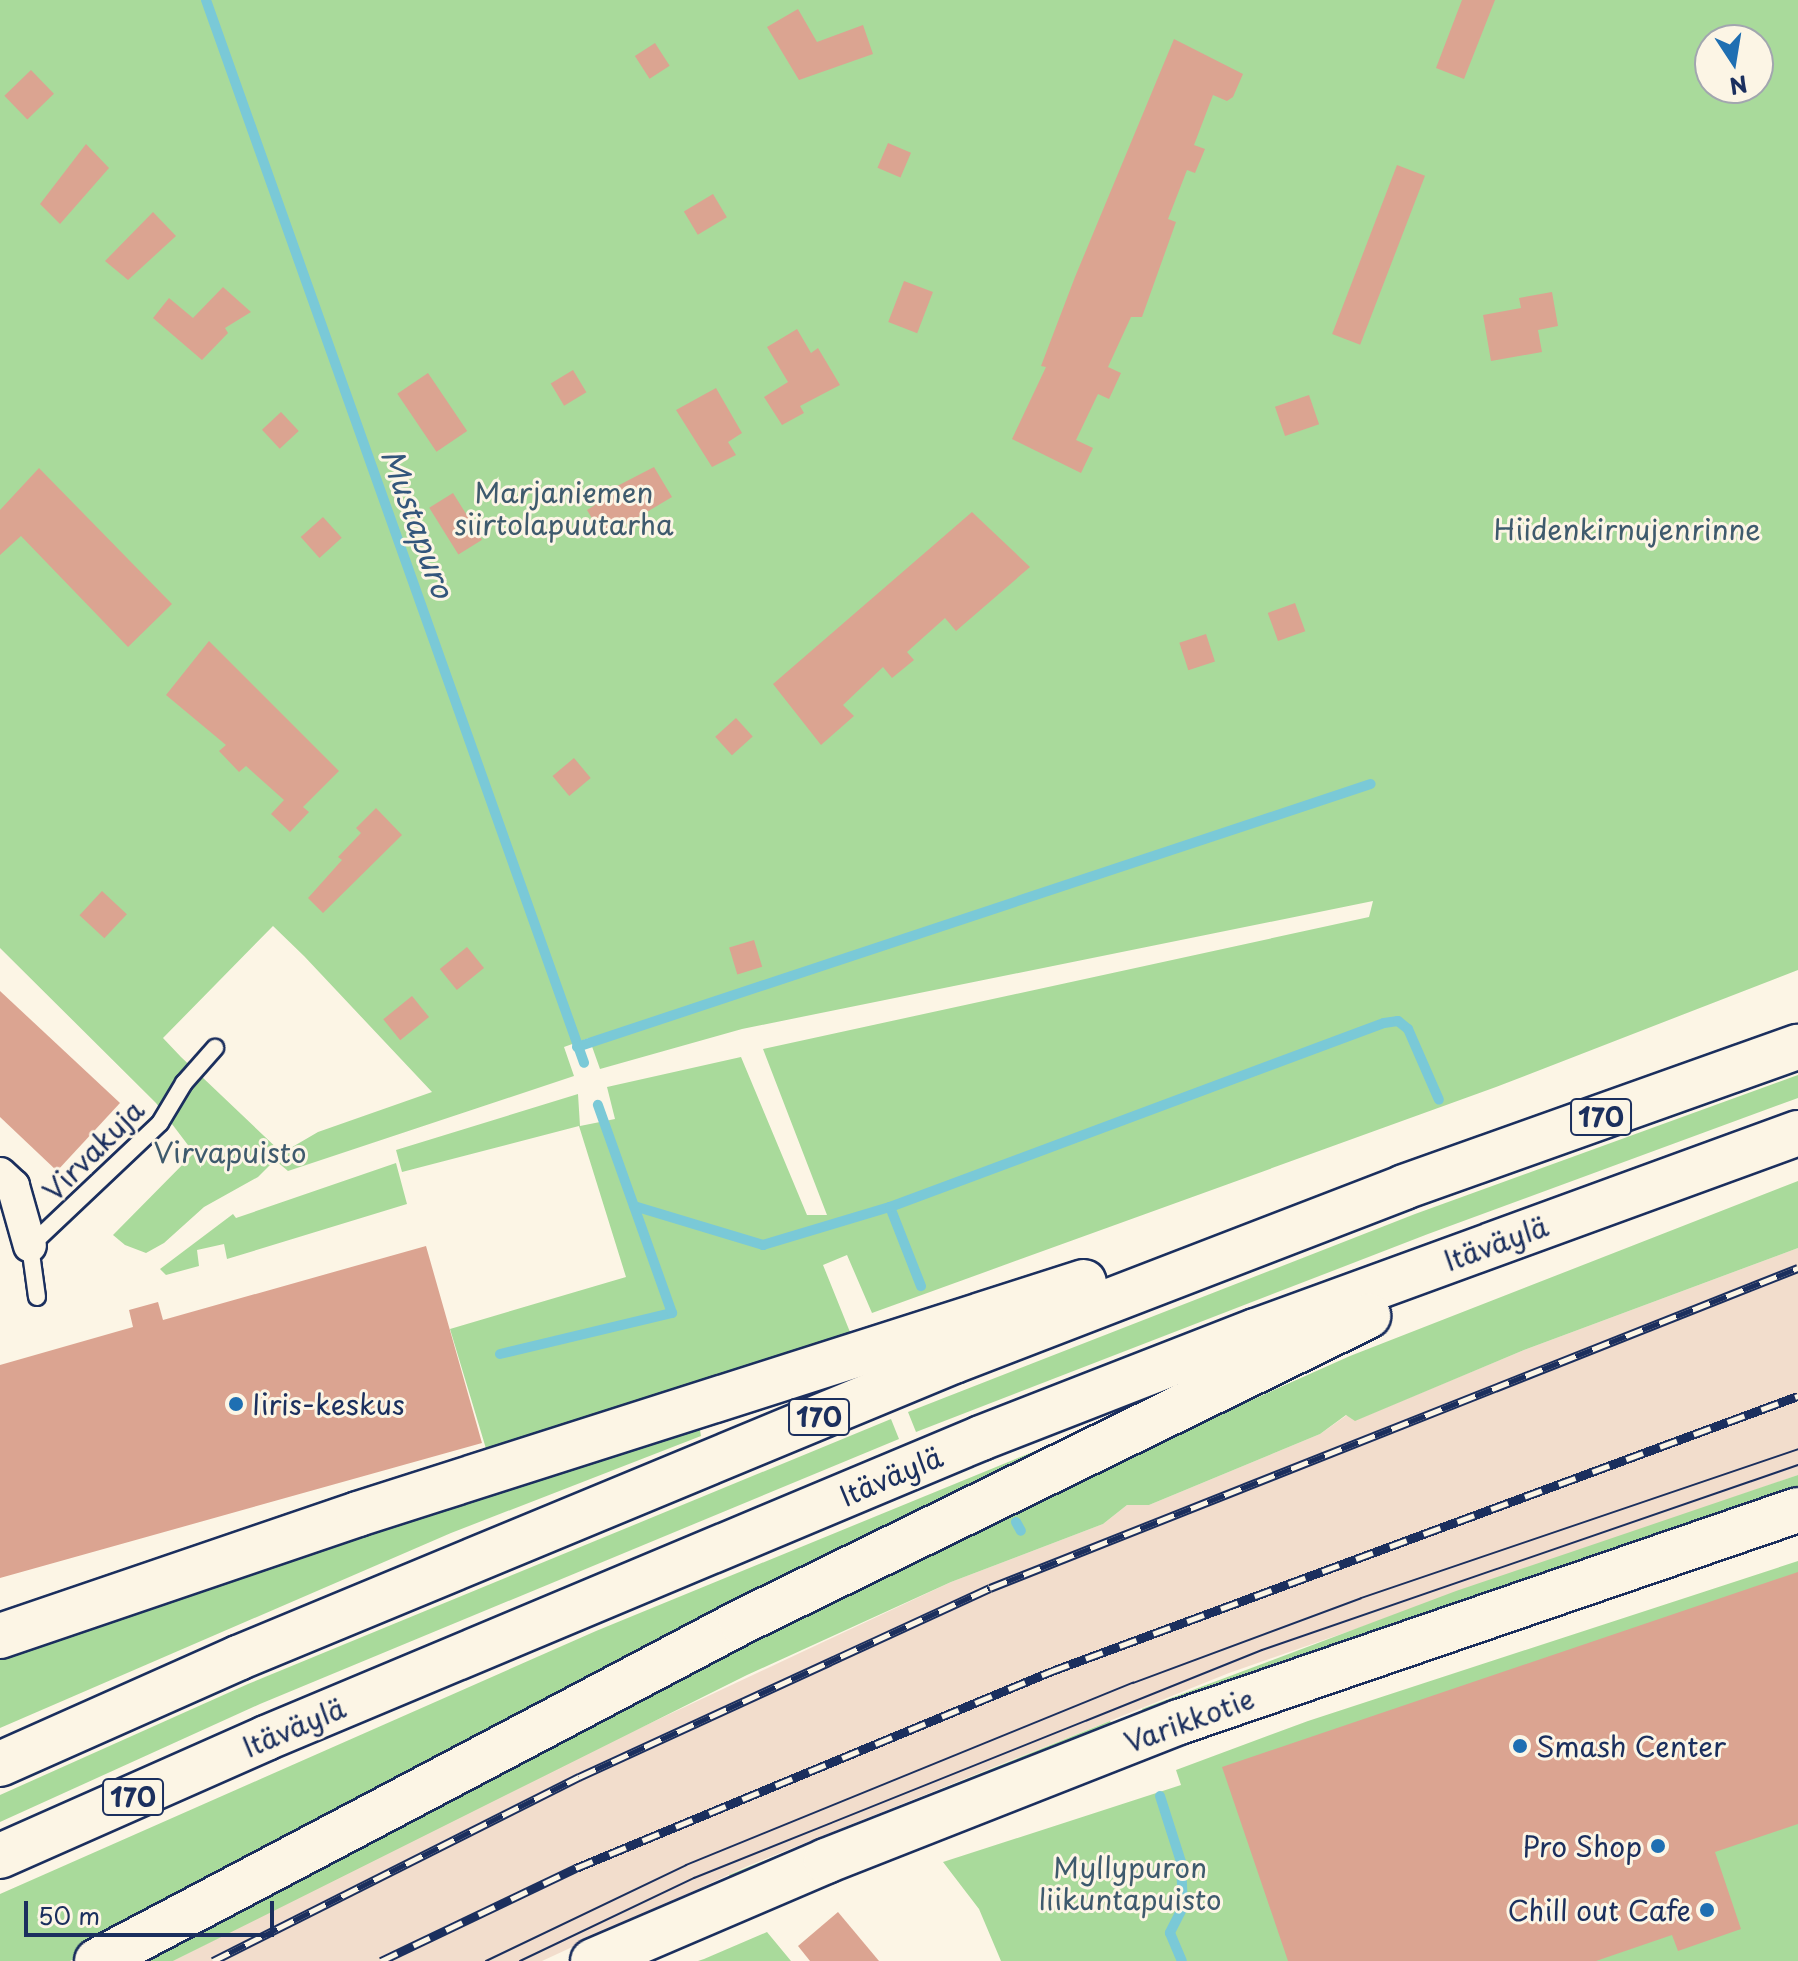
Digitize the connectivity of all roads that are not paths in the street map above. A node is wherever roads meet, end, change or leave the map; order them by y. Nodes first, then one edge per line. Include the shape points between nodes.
1 (1798, 1047) edge
2 (215, 1048) dead end
3 (1798, 1133) edge
4 (0, 1174) edge
5 (1404, 1187) junction
6 (1567, 1217) junction
7 (15, 1241) edge
8 (37, 1297) dead end
9 (1798, 1510) edge
10 (0, 1636) edge
11 (0, 1764) edge
12 (0, 1856) edge
13 (97, 1961) edge
14 (593, 1961) edge

1 - 5 main road, 170
2 - 7 lane, Virvakuja via 184,1083 160,1123
3 - 6 main road, Itäväylä / 170
4 - 7 street via 13,1186
5 - 10 main road via 936,1326
5 - 11 main road, 170 via 924,1373 253,1651
6 - 12 main road, Itäväylä / 170 via 981,1438 266,1738
6 - 13 main road via 741,1622
7 - 8 lane
9 - 14 main road, Varikkotie via 1166,1727 669,1925

